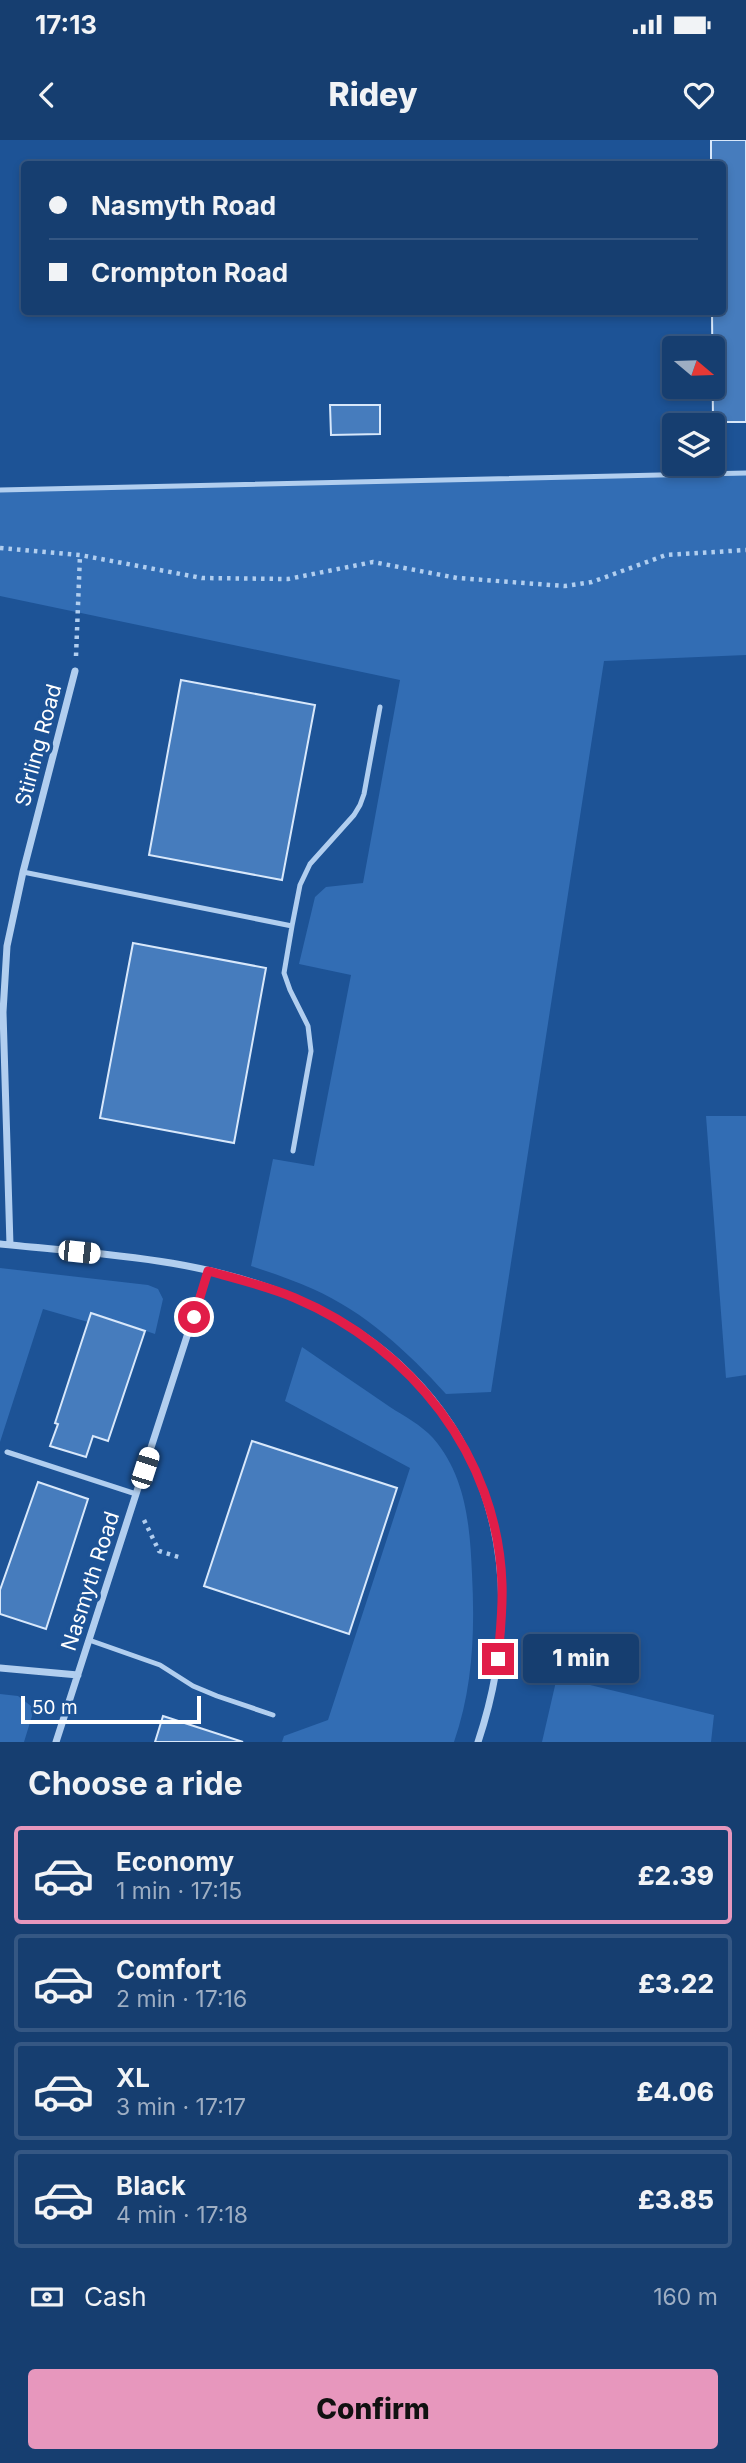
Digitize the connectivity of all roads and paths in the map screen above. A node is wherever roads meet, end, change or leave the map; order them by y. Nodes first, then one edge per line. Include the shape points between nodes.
1 (746, 473) edge
2 (0, 490) edge
3 (0, 548) edge
4 (746, 550) edge
5 (80, 555) junction
6 (75, 671) joint
7 (380, 707) dead end
8 (23, 872) junction
9 (292, 926) junction
10 (3, 946) edge
11 (293, 1151) dead end
12 (0, 1244) edge
13 (10, 1245) junction
14 (208, 1271) junction
15 (7, 1452) dead end
16 (135, 1497) junction
17 (182, 1558) dead end
18 (89, 1640) junction
19 (0, 1668) edge
20 (78, 1675) junction
21 (273, 1715) dead end
22 (56, 1742) edge
23 (478, 1742) edge

1 - 2 lane
3 - 5 path
4 - 5 path via 666,555 592,582 565,586 457,578 373,562 288,579 202,578
5 - 6 path
6 - 8 street, Stirling Road
7 - 9 lane via 360,805 310,864 300,885
8 - 9 lane
8 - 10 street, Stirling Road
9 - 11 lane via 284,973 308,1026 311,1051
10 - 13 street, Stirling Road
12 - 13 street
13 - 14 street via 159,1261
14 - 16 street, Nasmyth Road
14 - 23 street via 294,1297 379,1346 422,1388 464,1447 489,1506 502,1583 498,1659
15 - 16 lane
16 - 17 path via 159,1551
16 - 18 street, Nasmyth Road
18 - 20 street, Nasmyth Road
18 - 21 lane via 160,1665 193,1686
19 - 20 street
20 - 22 street, Nasmyth Road

